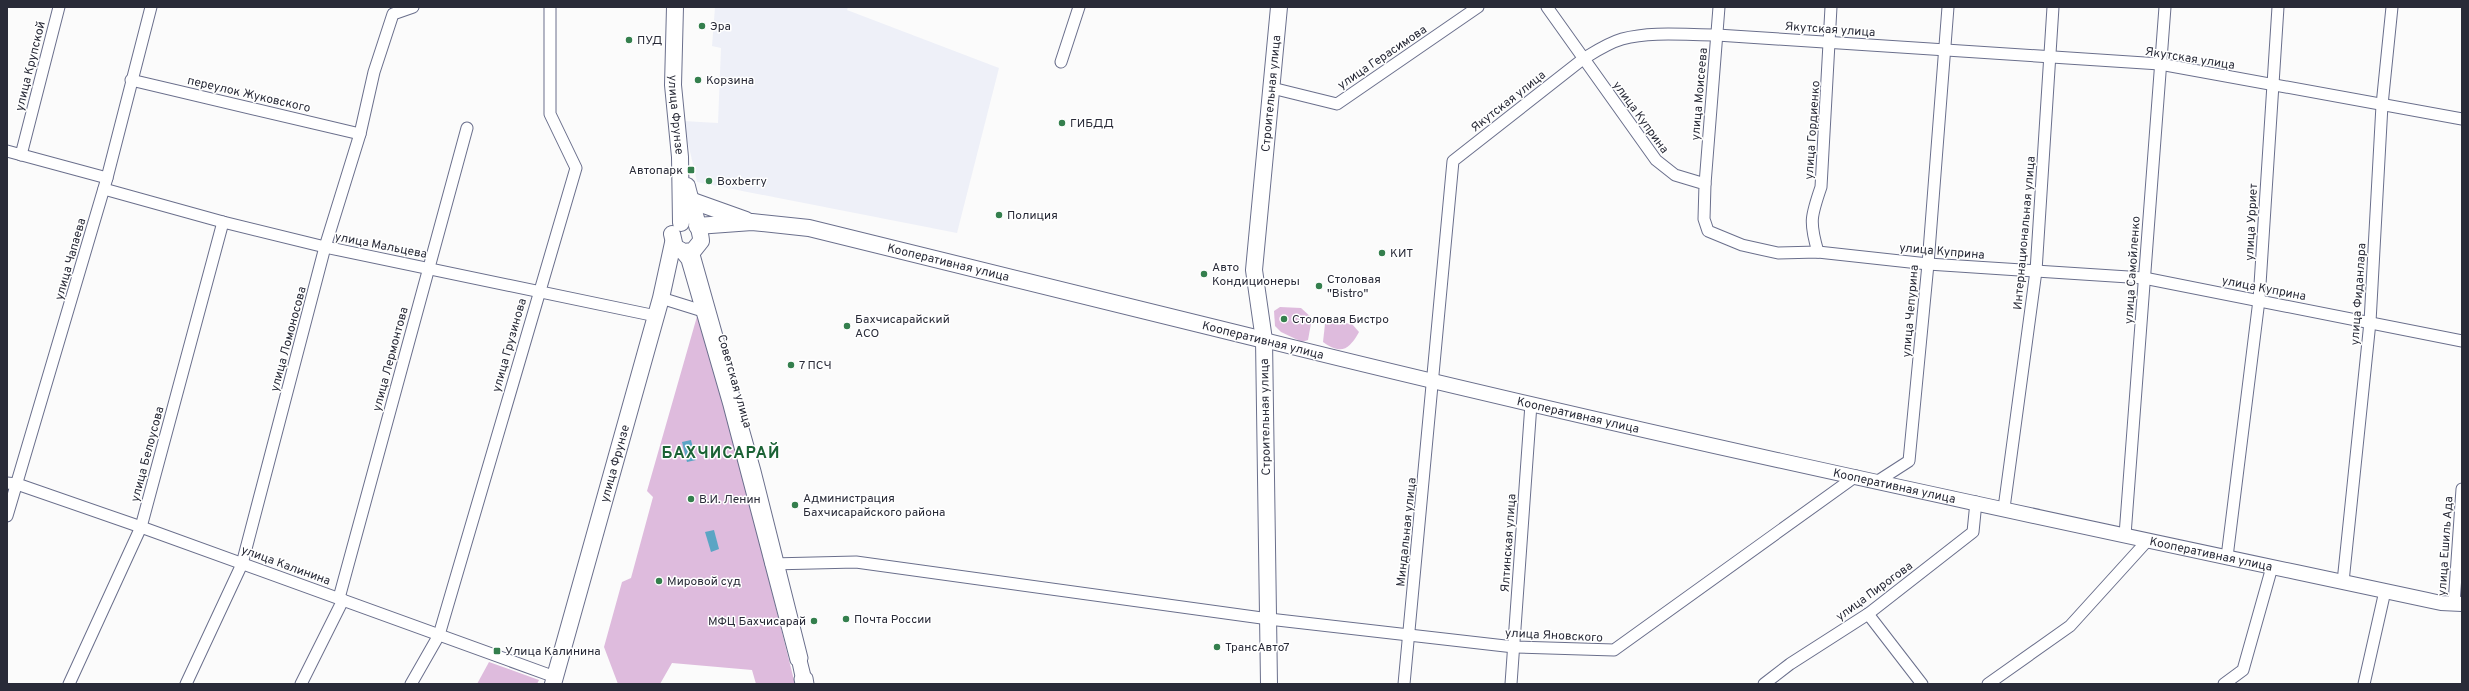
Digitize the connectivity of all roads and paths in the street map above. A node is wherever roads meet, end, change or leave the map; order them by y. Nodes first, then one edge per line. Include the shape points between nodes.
1 (59, 7) edge
2 (151, 7) edge
3 (412, 7) edge
4 (550, 7) edge
5 (675, 7) edge
6 (1079, 7) edge
7 (1279, 7) edge
8 (1478, 7) edge
9 (1547, 7) edge
10 (1719, 7) edge
11 (1831, 7) edge
12 (1948, 7) edge
13 (2053, 7) edge
14 (2164, 7) edge
15 (2278, 7) edge
16 (2392, 7) edge
17 (1717, 35) junction
18 (1830, 42) junction
19 (1946, 50) junction
20 (2050, 57) junction
21 (1583, 59) junction
22 (1061, 62) dead end
23 (2160, 64) junction
24 (131, 80) junction
25 (2271, 84) junction
26 (1272, 88) junction
27 (2382, 105) junction
28 (2462, 120) edge
29 (467, 128) dead end
30 (360, 134) junction
31 (7, 151) edge
32 (21, 155) junction
33 (680, 157) junction
34 (107, 178) junction
35 (1705, 184) junction
36 (104, 189) junction
37 (690, 200) junction
38 (223, 222) junction
39 (752, 222) junction
40 (689, 225) junction
41 (325, 247) junction
42 (686, 247) junction
43 (1818, 252) junction
44 (1928, 264) junction
45 (428, 267) junction
46 (2036, 271) junction
47 (2144, 278) junction
48 (538, 291) junction
49 (661, 298) junction
50 (2259, 300) junction
51 (706, 312) junction
52 (656, 316) junction
53 (2370, 322) junction
54 (1264, 340) junction
55 (2462, 341) edge
56 (1433, 382) junction
57 (1531, 404) junction
58 (1856, 476) junction
59 (1878, 480) junction
60 (12, 484) edge
61 (2462, 489) edge
62 (1976, 502) junction
63 (2004, 508) junction
64 (7, 516) edge
65 (141, 526) junction
66 (2125, 535) junction
67 (2148, 540) junction
68 (2227, 557) junction
69 (242, 564) junction
70 (775, 564) junction
71 (2272, 567) junction
72 (2343, 582) junction
73 (2385, 591) junction
74 (341, 599) junction
75 (2458, 604) edge
76 (1868, 614) junction
77 (1269, 619) junction
78 (439, 635) junction
79 (1409, 635) junction
80 (1514, 647) junction
81 (799, 659) joint
82 (554, 681) edge
83 (804, 681) edge
84 (69, 684) edge
85 (186, 684) edge
86 (301, 684) edge
87 (411, 684) edge
88 (1269, 684) edge
89 (1404, 684) edge
90 (1511, 684) edge
91 (1764, 684) edge
92 (1922, 684) edge
93 (1988, 684) edge
94 (2224, 684) edge
95 (2364, 684) edge

1 - 32 street, улица Крупской
2 - 24 street, улица Чапаева
3 - 30 street, улица Ломоносова via 393,14 374,72
4 - 48 street, улица Грузинова via 550,114 576,168
5 - 33 main road, улица Фрунзе via 672,85
6 - 22 street
7 - 26 main road, Строительная улица
8 - 26 street, улица Герасимова via 1337,104
9 - 21 street, улица Куприна
10 - 17 street, улица Моисеева
11 - 18 street, улица Гордиенко
12 - 19 street, улица Чепурина
13 - 20 street, Интернациональная улица
14 - 23 street, улица Самойленко
15 - 25 street, улица Урриет
16 - 27 street, улица Фиданлара
17 - 18 street, Якутская улица
17 - 21 street, Якутская улица via 1644,35 1604,46
17 - 35 street, улица Моисеева
18 - 19 street, Якутская улица
18 - 43 street, улица Гордиенко via 1821,187 1812,215 1812,230
19 - 20 street, Якутская улица
19 - 44 street, улица Чепурина
20 - 23 street, Якутская улица
20 - 46 street, Интернациональная улица
21 - 35 street, улица Куприна via 1656,160 1675,176
21 - 56 street, Якутская улица via 1453,161
23 - 25 street, Якутская улица
23 - 47 street, улица Самойленко
24 - 30 street, переулок Жуковского
24 - 34 street, улица Чапаева
25 - 27 street, Якутская улица
25 - 50 street, улица Урриет
26 - 54 main road, Строительная улица via 1254,270
27 - 28 street, Якутская улица
27 - 53 street, улица Фиданлара
29 - 45 street, улица Лермонтова
30 - 41 street, улица Ломоносова
31 - 32 street
32 - 34 street
33 - 37 main road
33 - 40 main road, улица Фрунзе
34 - 36 street, улица Чапаева
35 - 43 street, улица Куприна via 1704,225 1714,234 1742,245 1778,252
36 - 38 street, улица Мальцева
36 - 60 street, улица Чапаева
37 - 39 main road
37 - 40 main road
38 - 41 street, улица Мальцева
38 - 65 street, улица Белоусова
39 - 40 main road, Кооперативная улица
39 - 42 main road
39 - 54 main road, Кооперативная улица via 809,228
40 - 42 main road via 701,232
40 - 42 main road, улица Фрунзе via 674,229
41 - 45 street, улица Мальцева
41 - 69 street, улица Ломоносова
42 - 49 main road, улица Фрунзе
42 - 51 street, Советская улица via 687,260
43 - 44 street, улица Куприна
44 - 46 street, улица Куприна
44 - 59 street, улица Чепурина via 1909,461
45 - 48 street, улица Мальцева
45 - 74 street, улица Лермонтова
46 - 47 street, улица Куприна
46 - 63 street, Интернациональная улица
47 - 50 street, улица Куприна
47 - 66 street, улица Самойленко
48 - 52 street, улица Мальцева
48 - 78 street, улица Грузинова
49 - 51 street
49 - 52 main road, улица Фрунзе
50 - 53 street, улица Куприна
50 - 68 street, улица Урриет
51 - 70 street, Советская улица via 729,405
52 - 82 main road, улица Фрунзе
53 - 55 street, улица Куприна
53 - 72 street, улица Фиданлара
54 - 56 street, Кооперативная улица
54 - 77 main road, Строительная улица
56 - 57 street, Кооперативная улица
56 - 79 street, Миндальная улица
57 - 58 street, Кооперативная улица
57 - 80 street, Ялтинская улица
58 - 59 street, Кооперативная улица
58 - 80 street, улица Яновского via 1614,650
59 - 62 street, Кооперативная улица
60 - 64 street, улица Чапаева
60 - 65 street, улица Калинина
61 - 75 street, улица Ешиль Ада
62 - 63 street, Кооперативная улица
62 - 76 street, улица Пирогова via 1973,532
63 - 66 street, Кооперативная улица
65 - 69 street, улица Калинина
65 - 84 street, улица Белоусова
66 - 67 street, Кооперативная улица
67 - 68 street, Кооперативная улица
67 - 93 street via 2070,626
68 - 71 street, Кооперативная улица
69 - 74 street, улица Калинина
69 - 85 street, улица Ломоносова
70 - 77 street, улица Яновского via 856,562
70 - 81 street, Советская улица
71 - 72 street, Кооперативная улица
71 - 94 street via 2243,670
72 - 73 street, Кооперативная улица
73 - 75 street, Кооперативная улица
73 - 95 street
74 - 78 street, улица Калинина
74 - 86 street, улица Лермонтова
76 - 91 street, улица Пирогова via 1790,664
76 - 92 street
77 - 79 street, улица Яновского
77 - 88 main road, Строительная улица
78 - 82 street, улица Калинина
78 - 87 street, улица Грузинова
79 - 80 street, улица Яновского
79 - 89 street, Миндальная улица
80 - 90 street, Ялтинская улица
81 - 83 street

